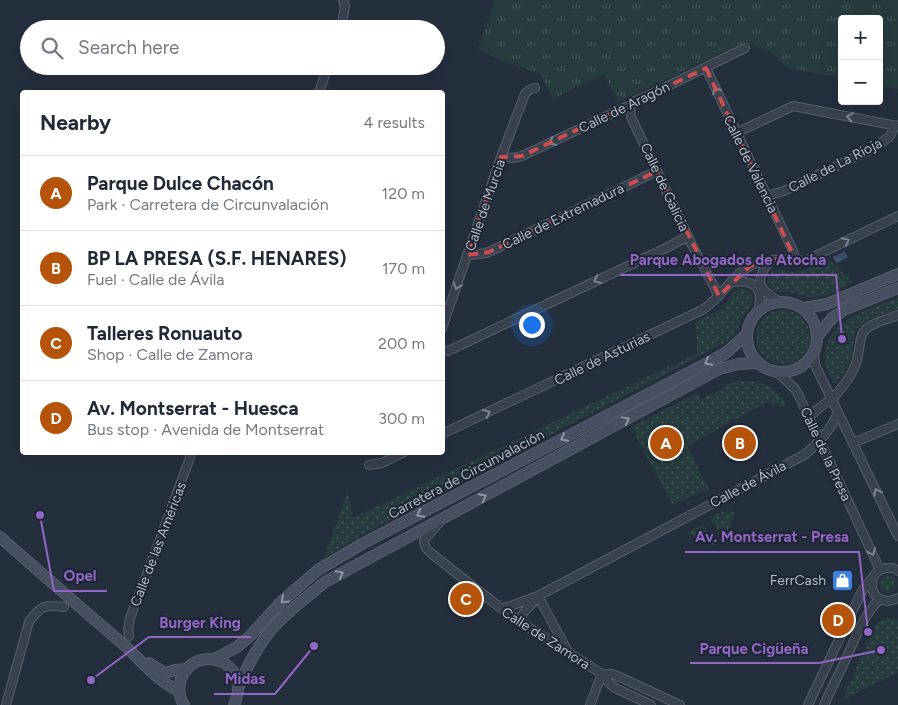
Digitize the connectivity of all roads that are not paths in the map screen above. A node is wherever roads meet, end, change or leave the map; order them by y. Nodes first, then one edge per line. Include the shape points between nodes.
1 (344, 0) edge
2 (342, 20) edge
3 (745, 48) dead end
4 (706, 68) junction
5 (325, 75) edge
6 (535, 88) dead end
7 (320, 90) edge
8 (632, 104) junction
9 (897, 126) edge
10 (736, 133) junction
11 (501, 157) junction
12 (658, 171) junction
13 (767, 196) junction
14 (898, 216) edge
15 (688, 236) junction
16 (468, 255) junction
17 (770, 261) junction
18 (796, 261) junction
19 (898, 274) edge
20 (732, 282) junction
21 (898, 288) edge
22 (719, 296) junction
23 (780, 302) junction
24 (803, 308) junction
25 (758, 312) junction
26 (898, 315) edge
27 (445, 320) edge
28 (747, 334) junction
29 (817, 338) junction
30 (445, 351) edge
31 (814, 352) junction
32 (759, 363) junction
33 (776, 371) junction
34 (831, 399) junction
35 (838, 413) junction
36 (810, 417) junction
37 (898, 424) edge
38 (445, 433) edge
39 (820, 440) junction
40 (853, 443) junction
41 (191, 455) edge
42 (398, 455) edge
43 (369, 465) dead end
44 (442, 519) junction
45 (898, 536) edge
46 (0, 537) edge
47 (896, 568) edge
48 (880, 570) junction
49 (873, 578) junction
50 (538, 596) junction
51 (898, 598) edge
52 (880, 599) junction
53 (64, 607) dead end
54 (502, 609) junction
55 (518, 621) junction
56 (129, 636) dead end
57 (134, 654) junction
58 (570, 654) junction
59 (214, 659) junction
60 (187, 669) junction
61 (602, 674) junction
62 (239, 686) junction
63 (817, 687) junction
64 (181, 700) edge
65 (6, 705) edge
66 (234, 705) edge
67 (590, 705) edge
68 (651, 705) edge
69 (680, 705) edge
70 (808, 705) edge
71 (824, 705) edge

1 - 2 street
3 - 4 street, Calle de Aragón
4 - 8 street, Calle de Aragón
10 -> 4 street, Calle de Valencia
5 - 7 street
6 - 11 street, Calle de Murcia via 525,94
8 -> 11 street, Calle de Aragón via 522,156
8 - 12 street, Calle de Galicia via 631,117
9 -> 10 street via 794,106
9 - 13 street, Calle de La Rioja via 876,147
10 - 13 street, Calle de Valencia
11 - 16 street, Calle de Murcia
12 - 15 street, Calle de Galicia
12 - 16 street, Calle de Extremadura via 489,252
13 - 18 street, Calle de Valencia
18 -> 14 street via 807,260
15 - 22 street, Calle de Galicia
15 -> 30 street
16 -> 27 street, Calle de Murcia
17 - 18 street
17 - 20 street, Calle de Asturias via 750,266
17 - 23 street via 764,267 760,282 763,290
19 - 24 main road via 827,304
20 - 22 street, Calle de Asturias
20 - 25 street via 746,281 757,288 761,302
21 - 29 main road via 844,310 832,318
38 -> 22 street, Calle de Asturias via 702,310
23 - 24 main road
23 - 25 main road
24 - 29 main road via 816,326
25 - 28 main road via 752,318
26 - 34 street via 865,330 855,366
28 - 32 main road via 752,355
28 -> 59 main road, Carretera de Circunvalación via 715,359 318,570 250,636
29 - 31 main road
31 - 33 main road via 798,368
31 - 34 street, Calle de la Presa via 815,365
32 - 33 main road
44 -> 32 main road, Carretera de Circunvalación via 719,370 732,365
33 - 36 street, Calle de la Presa via 796,389
34 - 35 street, Calle de la Presa
34 - 36 street
35 - 39 street, Calle de Ávila
35 - 40 street, Calle de la Presa
36 - 39 street, Calle de la Presa
37 - 40 street
39 -> 48 street, Calle de la Presa
39 - 50 street, Calle de Ávila via 804,455
45 -> 40 street, Calle de la Presa
41 - 56 street, Calle de las Américas via 130,618
42 - 43 street
44 - 54 street, Calle de Zamora via 424,540 427,550
62 -> 44 main road, Carretera de Circunvalación via 250,661 270,631 325,582
46 - 57 main road
47 - 48 street
48 - 49 street
49 - 52 street via 874,592
49 - 63 street via 862,591
50 - 54 street, Calle de Ávila
50 - 55 street, Calle de Ávila
50 - 58 street
51 - 52 street via 892,601
52 - 71 street via 868,612
53 - 65 street via 43,607 29,622
54 - 55 street, Calle de Zamora
55 - 58 street, Calle de Zamora
57 - 60 main road, Carretera de Circunvalación via 165,672
57 - 64 main road
58 - 61 street, Calle de Zamora
59 - 60 main road, Carretera de Circunvalación via 195,662
59 - 62 main road via 231,668
60 - 64 main road via 180,683
61 - 67 street
61 - 68 street, Calle de Zamora via 615,688
61 - 69 street, Calle de Zamora via 612,674
62 - 66 main road, Carretera de Circunvalación
63 - 70 street
63 - 71 street

